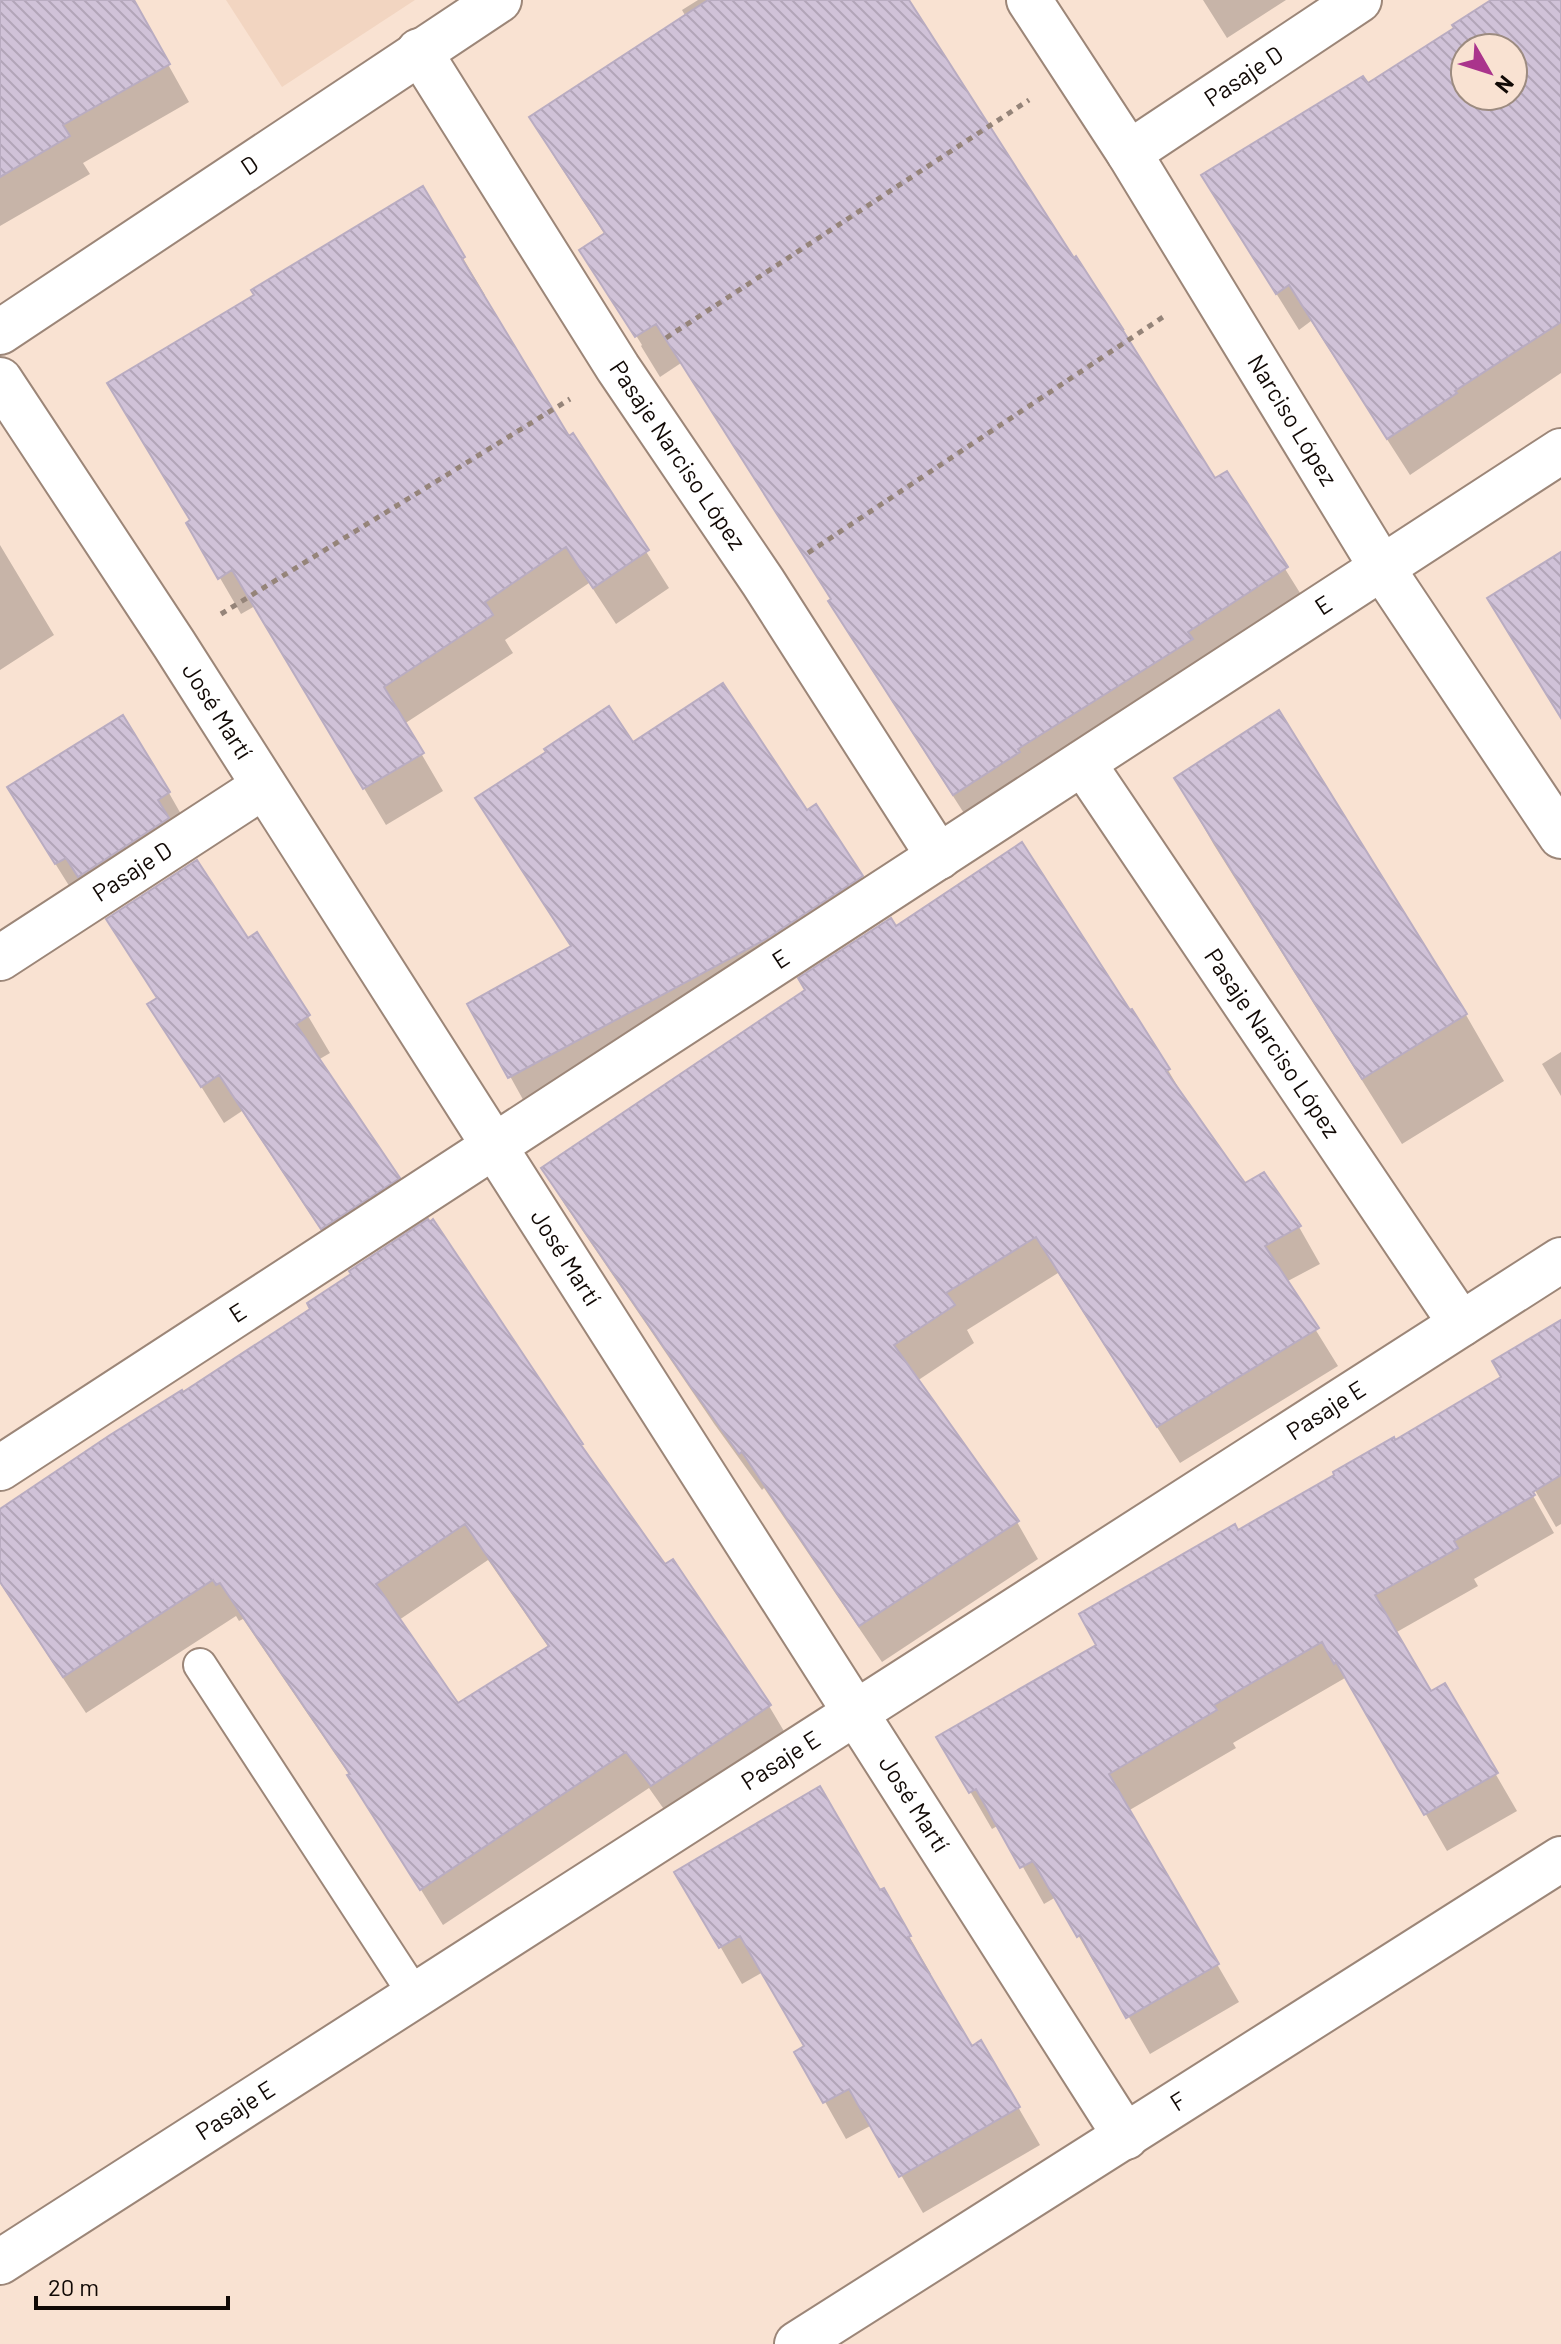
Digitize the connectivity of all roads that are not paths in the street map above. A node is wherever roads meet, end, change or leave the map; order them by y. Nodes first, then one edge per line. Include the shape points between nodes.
1 (499, 0) edge
2 (1029, 0) edge
3 (1359, 0) edge
4 (419, 51) junction
5 (1129, 153) junction
6 (0, 332) edge
7 (0, 380) edge
8 (1561, 451) edge
9 (1382, 568) junction
10 (1083, 763) junction
11 (264, 786) junction
12 (1561, 836) edge
13 (939, 857) junction
14 (0, 958) edge
15 (494, 1146) junction
16 (1561, 1260) edge
17 (1461, 1324) junction
18 (0, 1468) edge
19 (200, 1665) dead end
20 (855, 1713) junction
21 (1561, 1859) edge
22 (415, 1995) junction
23 (1126, 2137) junction
24 (0, 2262) edge
25 (797, 2344) edge

1 - 4 street, D
2 - 5 street, Narciso López
3 - 5 street, Pasaje D
4 - 6 street, D
4 - 13 street, Pasaje Narciso López via 618,368
5 - 9 street, Narciso López
7 - 11 street, José Martí
8 - 9 street, E
9 - 10 street, E
9 - 12 street, Narciso López
10 - 13 street, E
10 - 17 street, Pasaje Narciso López
11 - 14 street, Pasaje D
11 - 15 street, José Martí
13 - 15 street, E
15 - 18 street, E
15 - 20 street, José Martí
16 - 17 street, Pasaje E
17 - 20 street, Pasaje E
19 - 22 lane
20 - 22 street, Pasaje E
20 - 23 street, José Martí
21 - 23 street, F
22 - 24 street, Pasaje E
23 - 25 street, F

